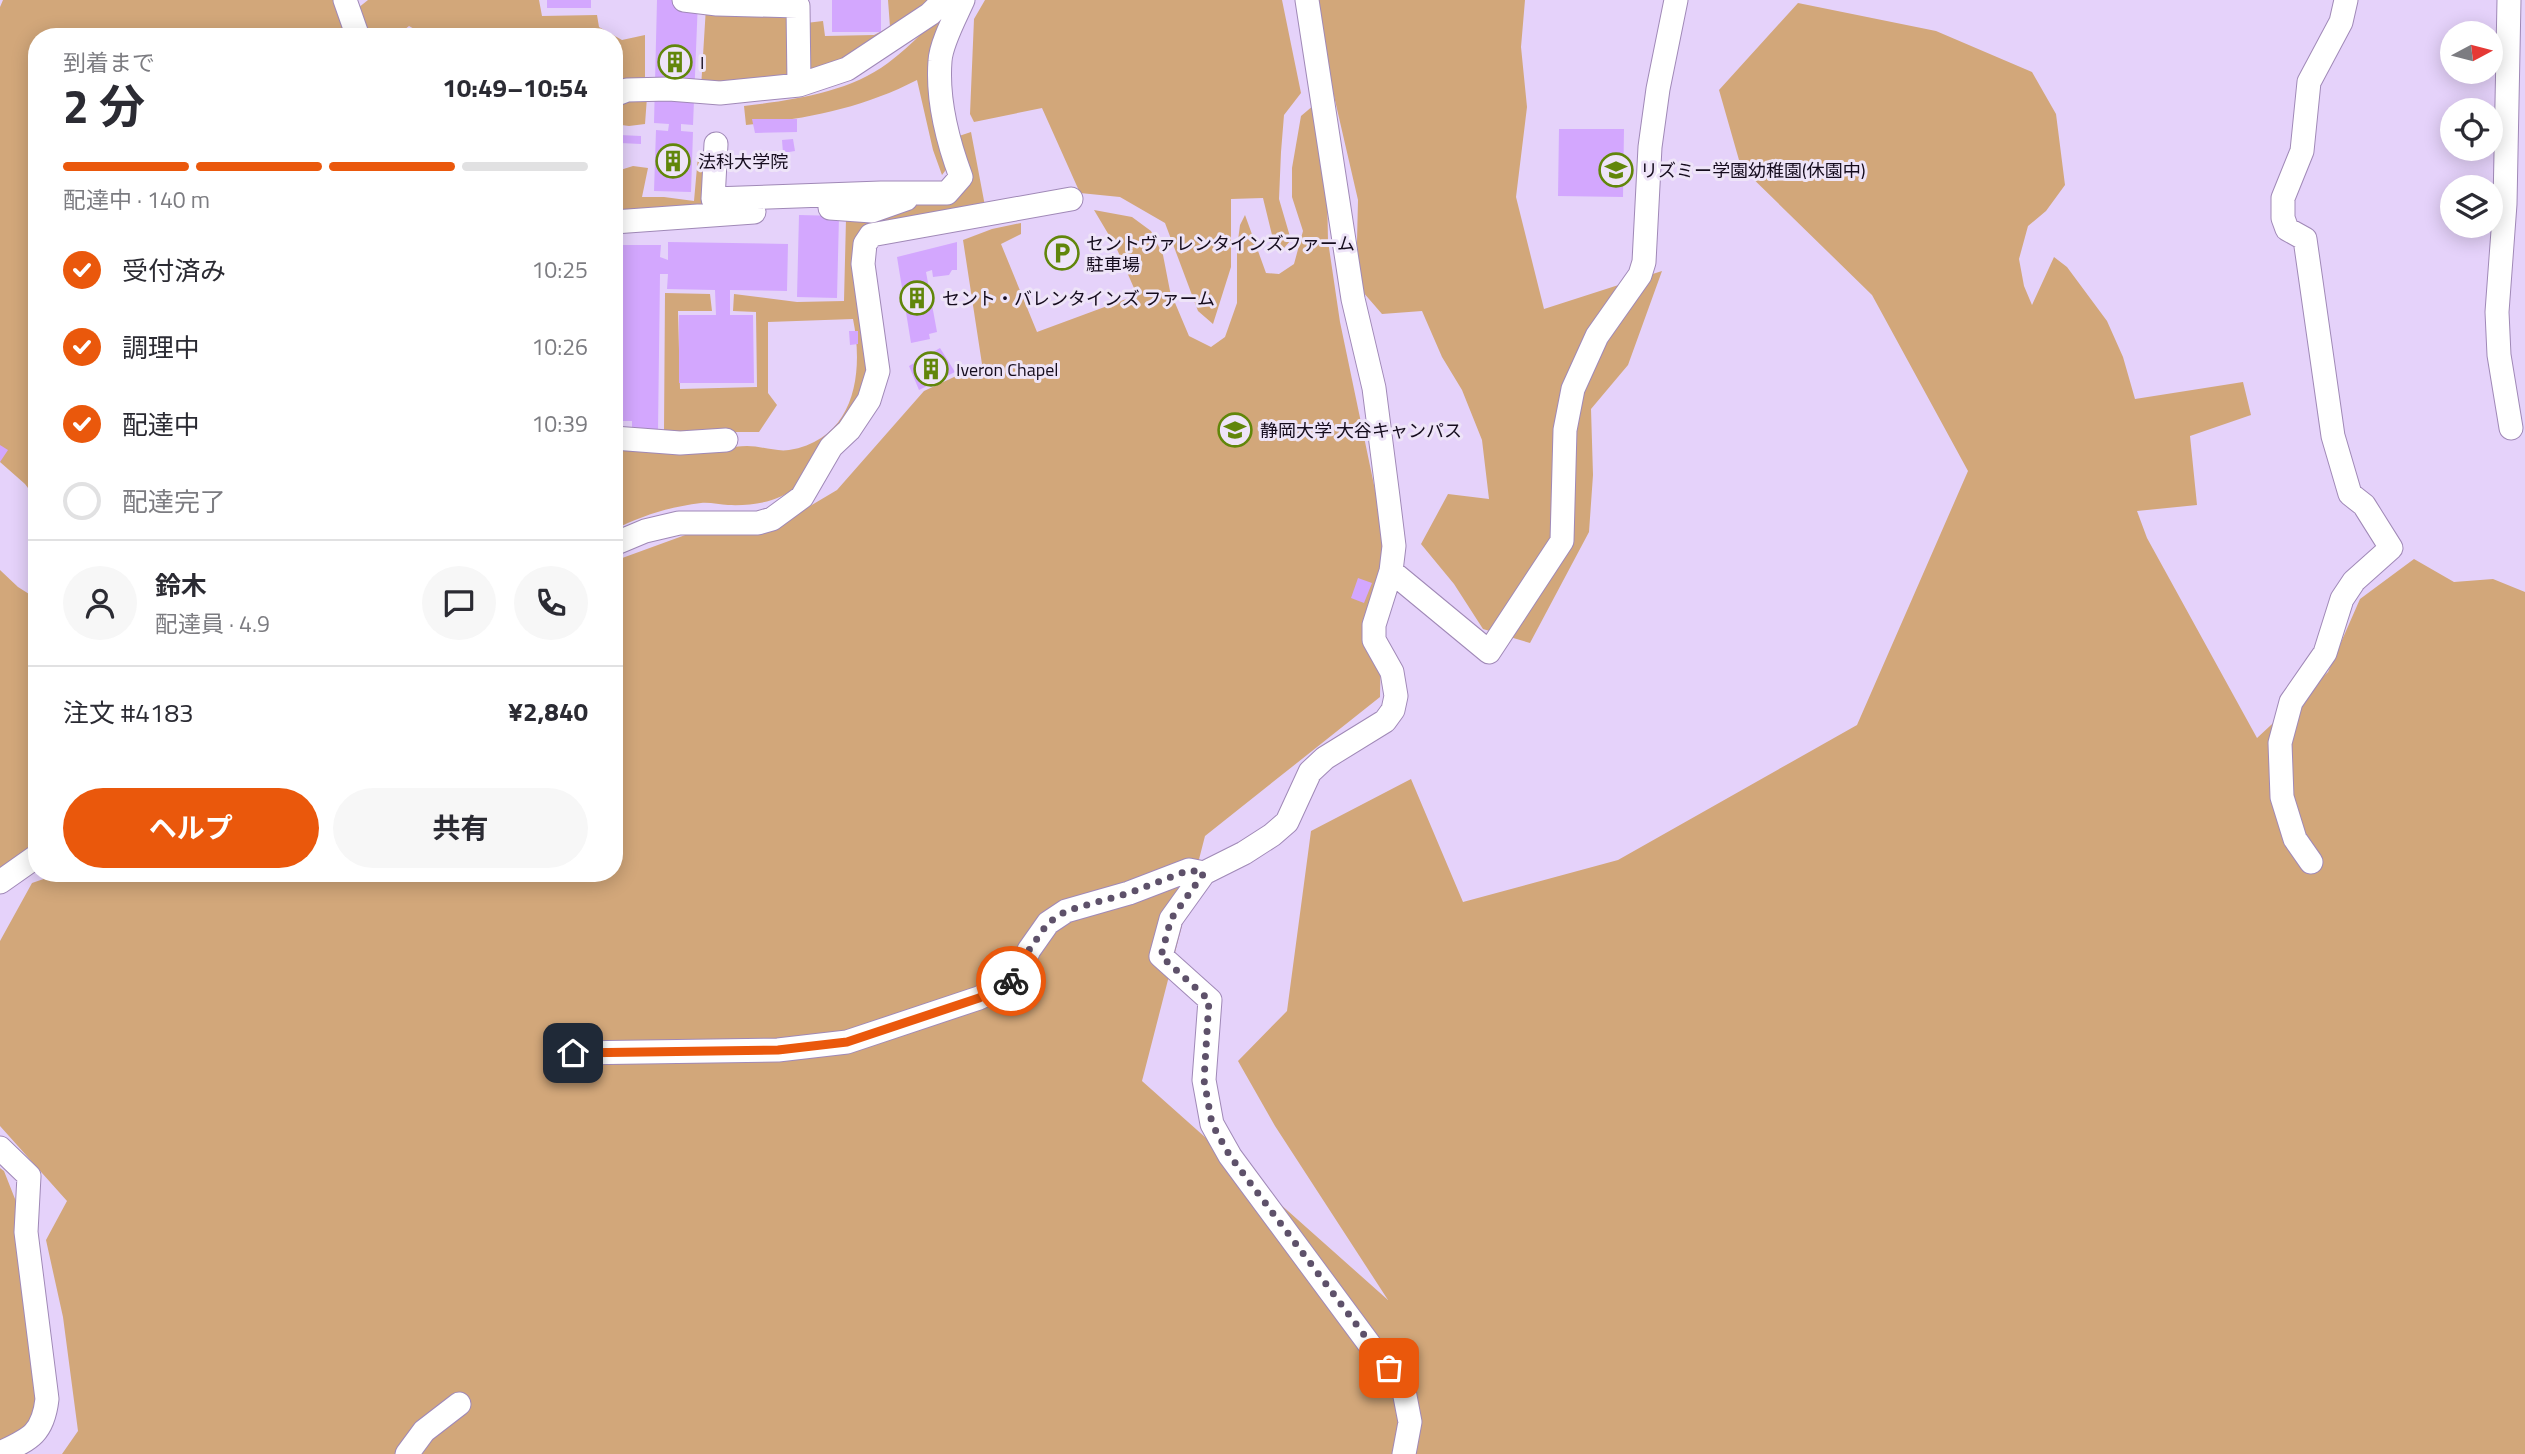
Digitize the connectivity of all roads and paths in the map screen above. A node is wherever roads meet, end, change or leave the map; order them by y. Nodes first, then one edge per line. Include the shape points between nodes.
1 (345, 0) edge
2 (684, 0) edge
3 (944, 0) edge
4 (963, 0) edge
5 (1307, 0) edge
6 (1676, 0) edge
7 (2346, 0) edge
8 (2509, 0) edge
9 (717, 2) edge
10 (798, 3) edge
11 (355, 28) edge
12 (799, 85) junction
13 (623, 92) edge
14 (716, 144) dead end
15 (932, 192) junction
16 (1071, 199) dead end
17 (623, 221) edge
18 (2511, 428) dead end
19 (623, 439) edge
20 (726, 440) dead end
21 (623, 540) edge
22 (1391, 571) junction
23 (28, 862) edge
24 (2312, 862) dead end
25 (1204, 873) junction
26 (0, 882) edge
27 (573, 1053) dead end
28 (0, 1148) edge
29 (459, 1404) dead end
30 (0, 1453) edge
31 (407, 1454) edge
32 (1404, 1454) edge

1 - 11 street
2 - 9 street
3 - 12 street via 930,15 847,69
4 - 15 street via 940,58 942,100 961,177 947,193
5 - 22 street via 1353,299 1374,388 1394,546
6 - 22 street via 1650,147 1644,262 1640,275 1597,336 1573,389 1565,430 1562,541 1489,652
7 - 24 street via 2341,22 2309,82 2302,151 2283,198 2283,218 2287,229 2305,239 2333,436 2350,494 2364,505 2391,548 2354,581 2342,599 2325,653 2291,702 2280,743 2283,797 2295,839
8 - 18 street via 2505,204 2497,312
9 - 10 street
10 - 12 street
12 - 13 street via 720,93
14 - 15 street via 713,199
15 - 17 street via 872,211 823,208
16 - 21 street via 871,235 863,264 878,371 869,400 831,447 802,497 772,519 758,523 679,523
19 - 20 street via 680,443
22 - 25 street via 1374,625 1374,640 1392,672 1393,710 1385,721 1310,772 1287,822 1272,835
23 - 26 street
25 - 27 street via 1189,870 1066,911 1048,923 1016,979 979,998 847,1042 778,1050
25 - 32 street via 1171,919 1161,956 1209,1000 1204,1080 1212,1124 1230,1156 1404,1391 1410,1422
28 - 30 street via 29,1176 26,1232 47,1399 39,1430
29 - 31 street via 424,1431

